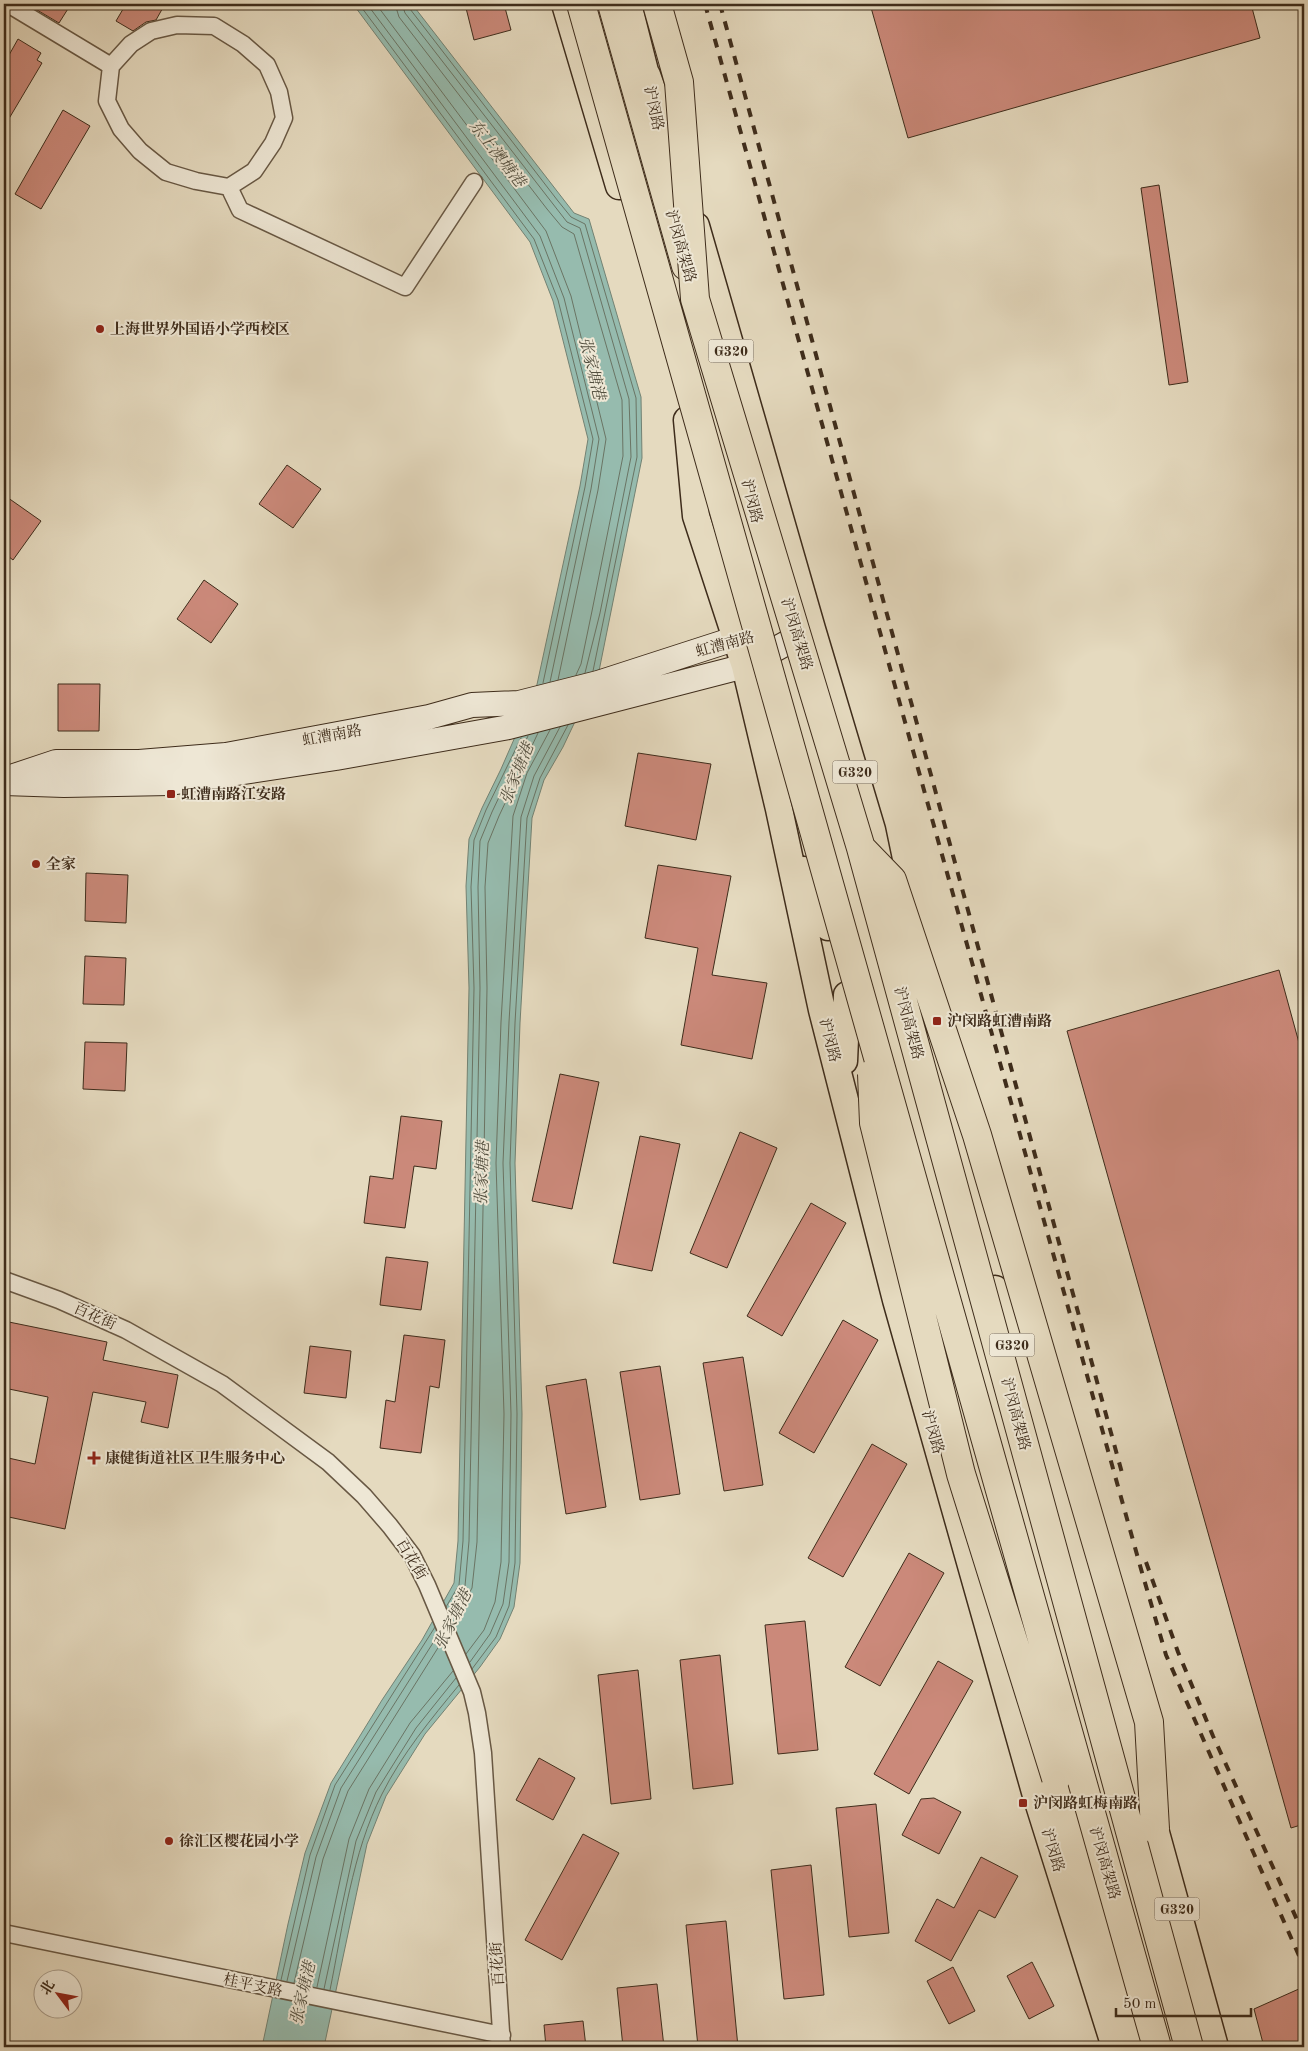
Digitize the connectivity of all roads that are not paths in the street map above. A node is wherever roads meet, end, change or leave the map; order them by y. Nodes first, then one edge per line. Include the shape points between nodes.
1 (8, 4) edge
2 (565, 4) edge
3 (581, 4) edge
4 (612, 4) edge
5 (628, 4) edge
6 (657, 4) edge
7 (664, 4) edge
8 (111, 66) junction
9 (647, 75) junction
10 (679, 82) junction
11 (474, 182) dead end
12 (230, 187) junction
13 (695, 299) junction
14 (812, 629) junction
15 (744, 637) junction
16 (787, 637) junction
17 (751, 663) junction
18 (4, 779) edge
19 (4, 783) edge
20 (779, 809) junction
21 (861, 848) junction
22 (889, 917) junction
23 (828, 927) junction
24 (847, 995) junction
25 (870, 1030) junction
26 (843, 1092) junction
27 (4, 1280) edge
28 (1136, 1773) junction
29 (1066, 1778) junction
30 (1155, 1829) junction
31 (4, 1933) edge
32 (502, 2041) edge
33 (1115, 2047) edge
34 (1132, 2047) edge
35 (1151, 2047) edge
36 (1157, 2047) edge
37 (1189, 2047) edge
38 (1215, 2047) edge

1 - 8 street
2 - 15 main road, 沪闵路 via 687,420 696,516
3 - 25 highway, 沪闵高架路, bridge
4 - 13 highway, 沪闵高架路, bridge
5 - 9 main road, 沪闵路 / G320
6 - 10 highway, bridge
7 - 10 main road, bridge
8 - 12 street via 107,101 121,129 140,151 166,172
8 - 12 street via 131,44 151,31 177,25 214,26 243,44 267,65 279,92 284,118 273,143 254,170
9 - 14 main road, 沪闵路 / G320 via 676,154
9 - 16 main road, 沪闵路 via 664,155
10 - 13 highway, bridge
11 - 12 street via 405,287 240,210
13 - 21 highway, 沪闵高架路, bridge
14 - 16 main road, 虹漕南路
14 - 22 main road, 沪闵路 / G320 via 872,830
15 - 16 main road, 虹漕南路
15 - 17 main road, 沪闵路
15 - 18 main road, 虹漕南路 via 598,683 519,703 472,705 429,717 226,755 139,762 56,762
16 - 17 main road, 虹漕南路
16 - 22 main road, 沪闵路 via 853,838
17 - 19 main road, 虹漕南路 via 509,728 336,758 170,783
17 - 20 main road, 沪闵路
17 - 23 main road, 沪闵路
20 - 23 main road, 沪闵路
20 - 26 main road, 沪闵路
21 - 30 highway, bridge via 892,880 977,1135 1149,1722
21 - 37 highway, 沪闵高架路, bridge
22 - 28 main road, 沪闵路 / G320
23 - 24 main road, 沪闵路
24 - 26 main road
24 - 29 main road, 沪闵路
25 - 29 highway, bridge via 874,1123 961,1474
25 - 36 highway, 沪闵高架路, bridge
26 - 33 main road, 沪闵路 via 896,1300 1030,1774
27 - 32 street, 百花街 via 60,1300 126,1330 185,1362 255,1407 328,1462 364,1496 412,1554 472,1692 477,1713
28 - 30 main road, 沪闵路 / G320
28 - 37 main road via 1140,1825
29 - 34 highway via 1071,1826
29 - 35 main road, 沪闵路
30 - 38 main road, 沪闵路 / G320
31 - 32 street, 桂平支路 via 348,2004

